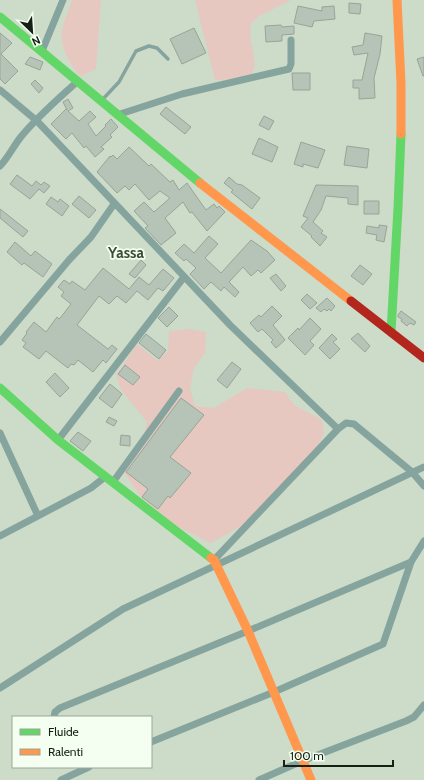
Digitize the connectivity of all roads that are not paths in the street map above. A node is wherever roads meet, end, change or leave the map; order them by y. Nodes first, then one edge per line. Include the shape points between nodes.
1 (63, 0) edge
2 (397, 0) edge
3 (0, 17) edge
4 (291, 40) dead end
5 (42, 51) junction
6 (168, 59) dead end
7 (78, 81) junction
8 (0, 90) edge
9 (102, 101) junction
10 (117, 115) junction
11 (36, 121) junction
12 (0, 166) edge
13 (114, 204) junction
14 (184, 277) junction
15 (391, 332) junction
16 (0, 342) edge
17 (424, 358) edge
18 (0, 388) edge
19 (178, 391) dead end
20 (338, 429) junction
21 (0, 433) edge
22 (58, 440) junction
23 (424, 467) edge
24 (412, 472) junction
25 (105, 477) junction
26 (113, 482) junction
27 (424, 486) edge
28 (38, 516) junction
29 (0, 536) edge
30 (424, 541) edge
31 (411, 562) junction
32 (216, 563) junction
33 (248, 631) junction
34 (0, 688) edge
35 (274, 692) junction
36 (424, 705) edge
37 (54, 716) edge
38 (152, 742) edge
39 (302, 761) junction
40 (83, 768) edge
41 (71, 770) edge
42 (61, 780) edge
43 (259, 780) edge
44 (311, 780) edge

1 - 5 street
2 - 15 main road via 400,33 400,128
3 - 5 main road
4 - 10 street via 289,69 182,94
5 - 7 main road
6 - 9 lane via 157,48 149,46 136,51 119,82
7 - 9 main road
7 - 11 street
8 - 11 street
9 - 10 main road
10 - 15 main road via 202,185
11 - 12 street
11 - 13 street
13 - 14 street
13 - 16 street via 91,237
14 - 20 street
14 - 22 street
15 - 17 main road
18 - 22 main road
19 - 26 street
20 - 24 street via 346,423 354,424
20 - 32 street
21 - 28 street
22 - 25 main road
23 - 24 street
24 - 27 street
24 - 32 street
25 - 26 main road
25 - 28 street via 91,488
26 - 32 main road
28 - 29 street
30 - 31 street
31 - 33 street
31 - 35 street via 383,644
32 - 33 main road
32 - 34 street via 123,609
33 - 35 main road
33 - 37 street via 60,708
35 - 38 street
35 - 39 main road
36 - 39 street via 414,717 406,721
39 - 43 street
39 - 44 main road
40 - 41 street
41 - 42 street

